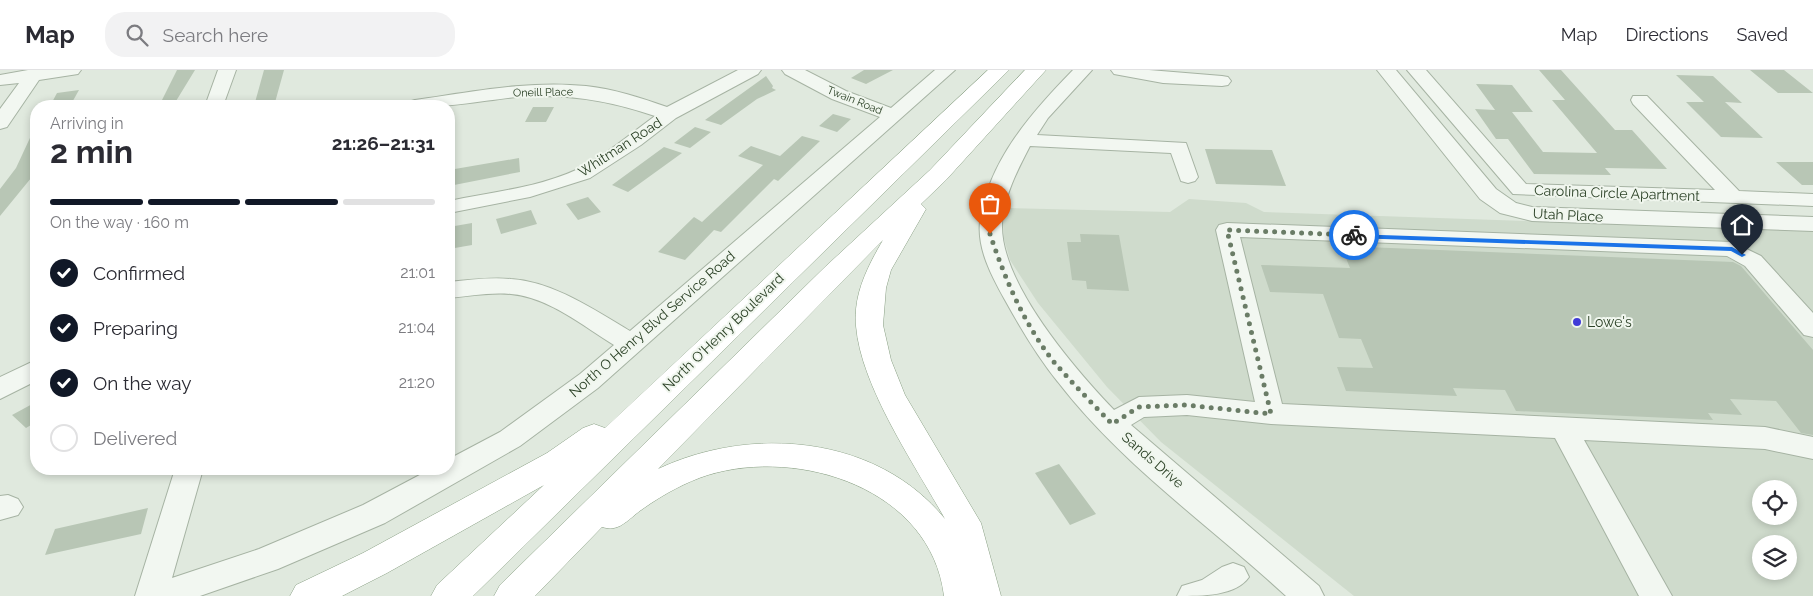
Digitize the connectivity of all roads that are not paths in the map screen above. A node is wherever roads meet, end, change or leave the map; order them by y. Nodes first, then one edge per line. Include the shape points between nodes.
1 (72, 70) edge
2 (226, 70) edge
3 (752, 70) edge
4 (792, 70) edge
5 (946, 70) edge
6 (999, 70) edge
7 (1036, 70) edge
8 (1082, 70) edge
9 (1120, 70) edge
10 (1386, 70) edge
11 (1416, 70) edge
12 (35, 73) edge
13 (0, 80) edge
14 (1222, 81) dead end
15 (216, 100) edge
16 (454, 100) edge
17 (1640, 100) dead end
18 (669, 114) junction
19 (893, 115) junction
20 (0, 123) edge
21 (1025, 140) junction
22 (938, 175) junction
23 (1188, 177) dead end
24 (1733, 197) junction
25 (1813, 200) edge
26 (455, 206) edge
27 (1813, 224) edge
28 (455, 290) edge
29 (1813, 329) edge
30 (632, 344) junction
31 (683, 370) junction
32 (30, 372) edge
33 (0, 389) edge
34 (1271, 414) junction
35 (1112, 424) junction
36 (1563, 428) junction
37 (1813, 448) edge
38 (455, 470) edge
39 (186, 475) edge
40 (446, 475) edge
41 (1234, 577) dead end
42 (151, 596) edge
43 (158, 596) edge
44 (308, 596) edge
45 (449, 596) edge
46 (512, 596) edge
47 (520, 596) edge
48 (962, 596) edge
49 (984, 596) edge
50 (1193, 596) edge
51 (1308, 596) edge
52 (1656, 596) edge

1 - 12 street
2 - 15 street
3 - 18 street, Whitman Road
4 - 19 street, Twain Road via 839,95
5 - 19 street, North O Henry Blvd Service Road
6 - 31 highway, North O'Henry Boulevard
7 - 22 highway
8 - 21 street, Sands Drive via 1040,115
9 - 14 street via 1163,78
10 - 27 street, Utah Place via 1488,194 1508,208 1532,214
11 - 24 street, Carolina Circle Apartment via 1520,190
12 - 13 street
12 - 20 street
16 - 18 street, Oneill Place via 505,92 577,91 612,97
17 - 24 street
18 - 26 street, Whitman Road via 583,174 530,191
19 - 30 street, North O Henry Blvd Service Road
21 - 23 street via 1179,147
21 - 35 street, Sands Drive via 998,191 990,234 1004,275 1023,314 1053,361
22 - 46 highway via 834,272
22 - 49 highway via 902,227 878,270 869,325 877,360 891,396 964,523
24 - 25 street, Carolina Circle Apartment
28 - 30 street via 501,286 528,289 553,299
29 - 34 street via 1753,261 1732,249 1227,230
30 - 38 street, North O Henry Blvd Service Road via 590,381 510,439
31 - 44 highway via 558,462 375,563
31 - 45 highway, North O'Henry Boulevard
32 - 33 street
34 - 35 street via 1186,405 1139,407
34 - 36 street
35 - 51 street, Sands Drive
36 - 37 street via 1765,438
36 - 52 street
39 - 42 street
40 - 43 street, North O Henry Blvd Service Road via 374,514 267,560
41 - 50 street via 1208,593
47 - 48 highway via 627,502 668,479 719,460 770,454 830,460 884,482 916,507 944,542

